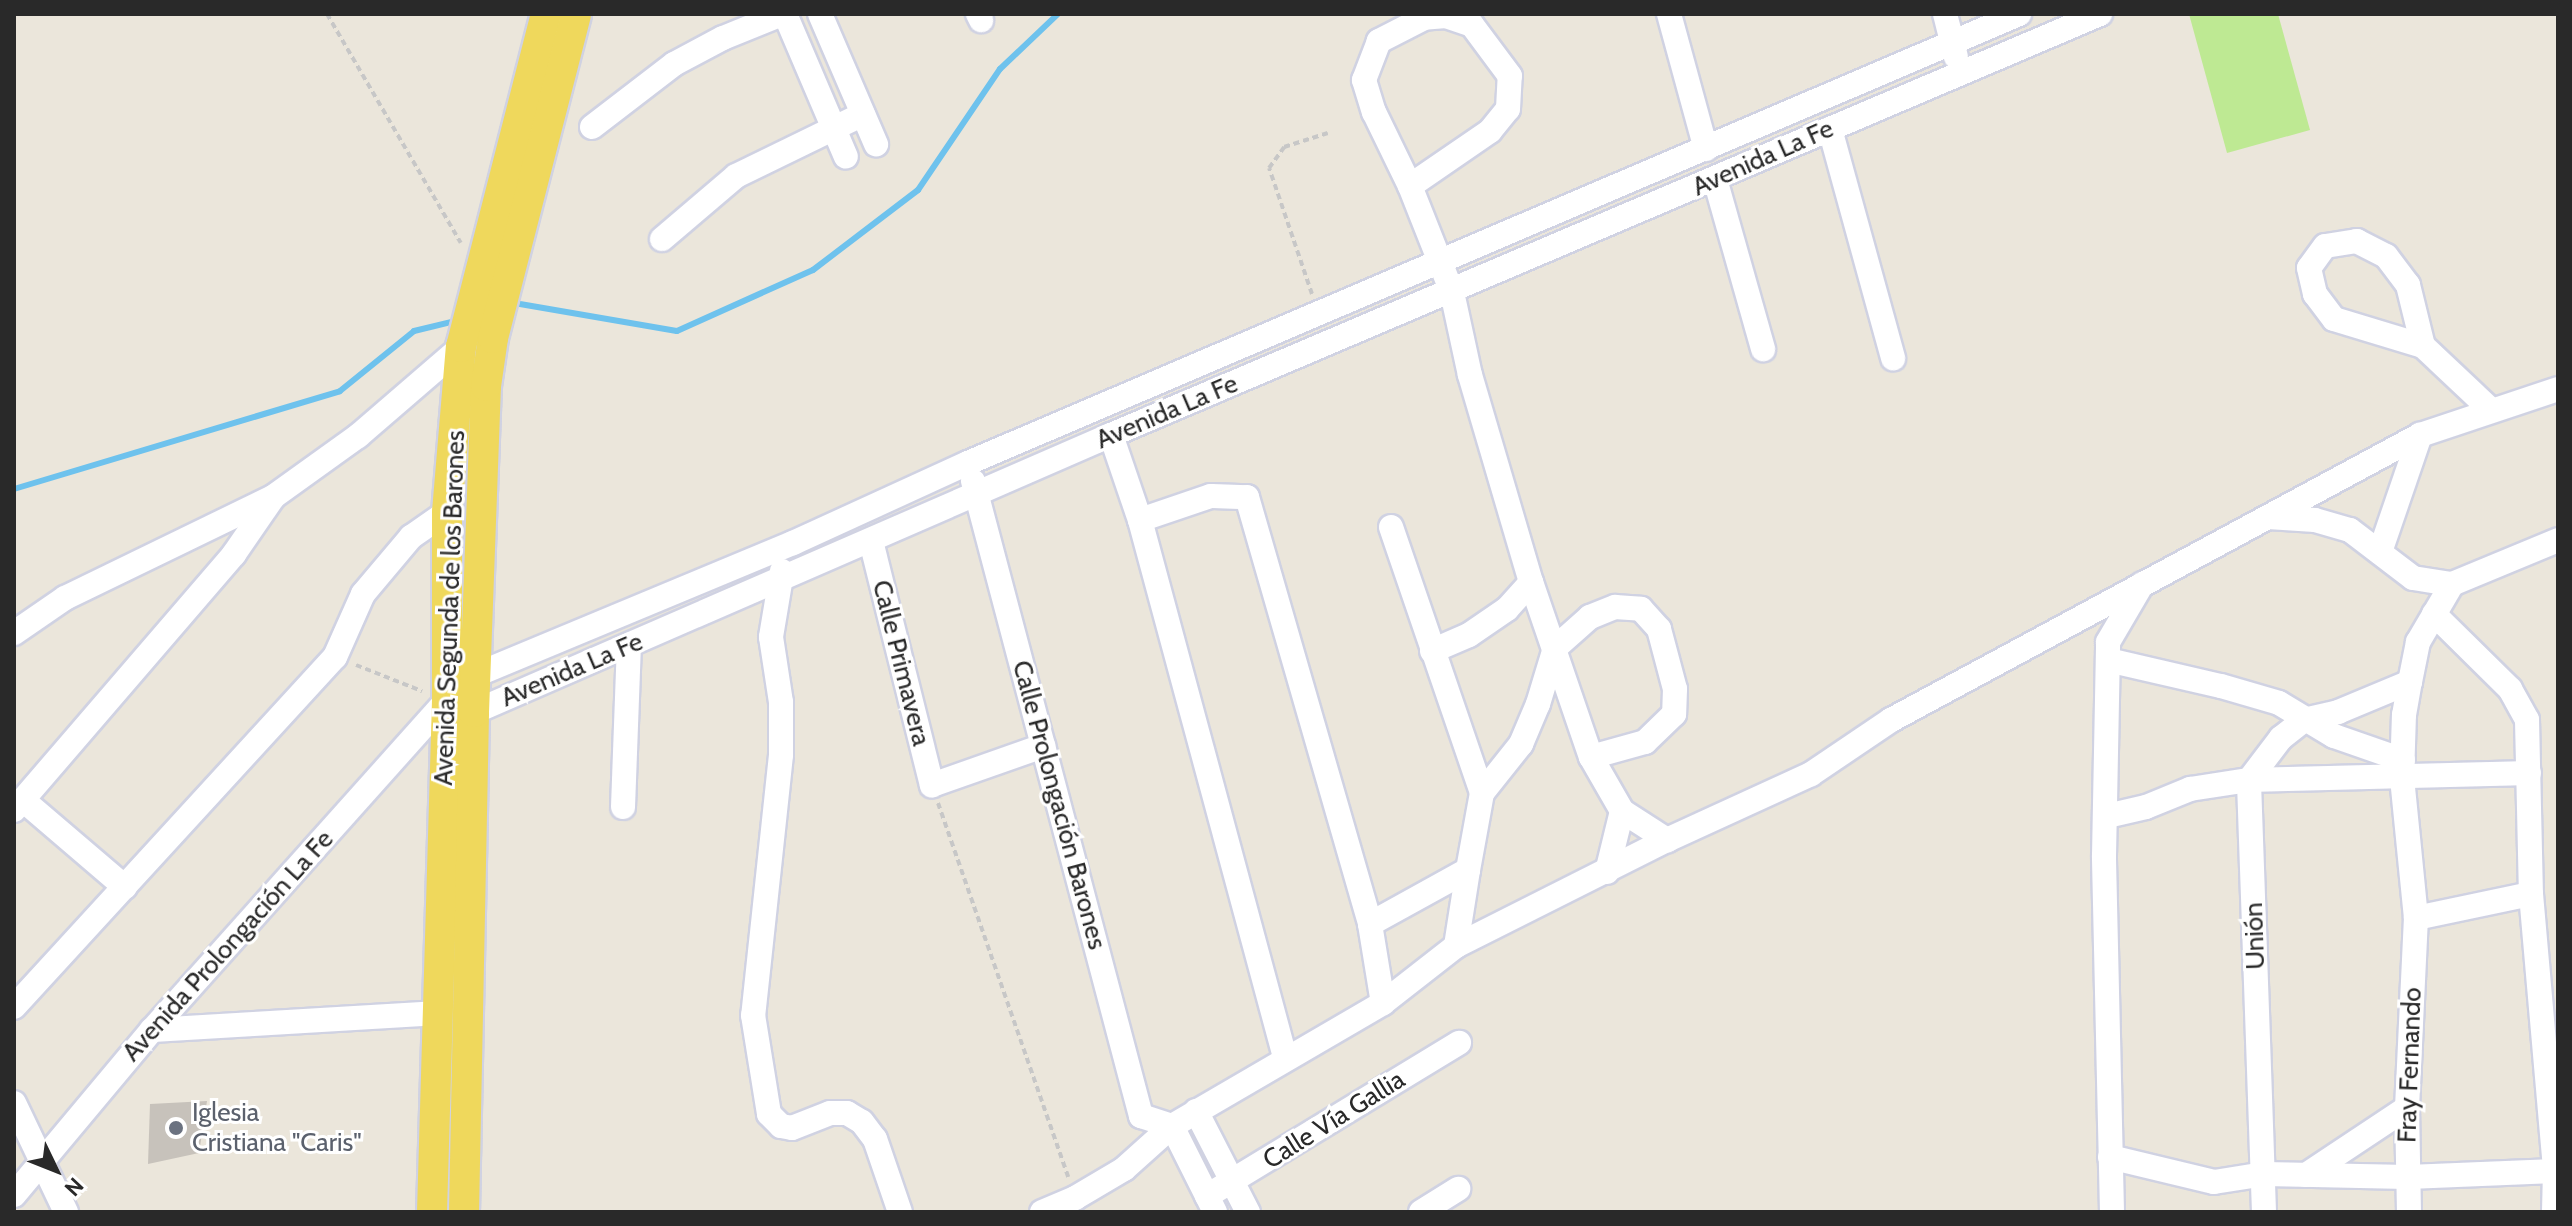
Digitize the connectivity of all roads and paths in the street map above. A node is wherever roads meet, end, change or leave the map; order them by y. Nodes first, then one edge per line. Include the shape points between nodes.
1 (327, 14) edge
2 (546, 14) edge
3 (576, 14) edge
4 (783, 14) edge
5 (820, 14) edge
6 (1669, 14) edge
7 (1945, 14) edge
8 (2019, 14) edge
9 (2100, 14) edge
10 (1953, 43) junction
11 (1961, 75) junction
12 (863, 114) junction
13 (833, 126) junction
14 (592, 127) dead end
15 (1830, 129) junction
16 (1328, 133) dead end
17 (876, 144) dead end
18 (1706, 149) junction
19 (846, 157) dead end
20 (1715, 179) junction
21 (1410, 186) junction
22 (662, 239) dead end
23 (1442, 263) junction
24 (478, 272) junction
25 (1452, 292) junction
26 (1319, 315) junction
27 (2423, 346) junction
28 (461, 347) junction
29 (1763, 349) dead end
30 (1893, 358) dead end
31 (2558, 389) edge
32 (2491, 410) junction
33 (1111, 435) junction
34 (2420, 435) junction
35 (968, 463) junction
36 (977, 495) junction
37 (273, 497) junction
38 (447, 512) junction
39 (2268, 517) junction
40 (1140, 520) junction
41 (1391, 527) dead end
42 (2558, 540) edge
43 (871, 541) junction
44 (793, 543) junction
45 (2380, 552) junction
46 (778, 582) junction
47 (1531, 582) junction
48 (2143, 583) junction
49 (2452, 584) junction
50 (2434, 614) junction
51 (14, 633) edge
52 (629, 646) junction
53 (1555, 648) junction
54 (1432, 651) junction
55 (335, 657) junction
56 (2108, 660) junction
57 (478, 674) junction
58 (2410, 682) junction
59 (460, 706) junction
60 (2304, 720) junction
61 (1043, 746) junction
62 (1591, 757) junction
63 (2402, 769) junction
64 (2529, 773) junction
65 (2249, 780) junction
66 (932, 785) junction
67 (1482, 793) junction
68 (18, 805) edge
69 (623, 807) dead end
70 (1622, 811) junction
71 (2107, 816) junction
72 (1667, 840) junction
73 (1468, 870) junction
74 (1607, 872) junction
75 (125, 887) junction
76 (2531, 894) junction
77 (2416, 918) junction
78 (1370, 924) junction
79 (1456, 946) junction
80 (1383, 1003) junction
81 (14, 1007) edge
82 (439, 1013) junction
83 (152, 1030) junction
84 (1459, 1043) dead end
85 (1285, 1057) junction
86 (14, 1103) edge
87 (2407, 1108) junction
88 (1196, 1111) junction
89 (1172, 1126) junction
90 (2110, 1157) junction
91 (41, 1162) junction
92 (2555, 1171) junction
93 (2265, 1174) junction
94 (2306, 1175) junction
95 (2408, 1177) junction
96 (1233, 1182) junction
97 (1458, 1189) dead end
98 (14, 1195) edge
99 (1075, 1198) junction
100 (1211, 1204) edge
101 (66, 1212) edge
102 (432, 1212) edge
103 (464, 1212) edge
104 (900, 1212) edge
105 (1042, 1212) edge
106 (1248, 1212) edge
107 (1421, 1212) edge
108 (2112, 1212) edge
109 (2264, 1212) edge
110 (2409, 1212) edge
111 (2554, 1212) edge

1 - 24 path
2 - 24 main road, Avenida Segunda de los Barones
3 - 57 main road, Avenida Segunda de los Barones via 493,338 482,454
4 - 13 street
4 - 14 street via 674,64
5 - 12 street
6 - 18 street
7 - 10 street
8 - 10 street, Avenida La Fe
9 - 11 street, Avenida La Fe
10 - 11 street
10 - 18 street, Avenida La Fe
11 - 15 street, Avenida La Fe
12 - 13 street
12 - 17 street
13 - 19 street
13 - 22 street via 736,176
15 - 20 street, Avenida La Fe
15 - 30 street
16 - 26 path via 1284,147 1269,168
18 - 23 street, Avenida La Fe
20 - 25 street, Avenida La Fe
20 - 29 street
21 - 21 street via 1364,80 1379,41 1424,18 1446,16 1472,25 1510,76 1508,109 1490,131
21 - 23 street
23 - 25 street
23 - 26 street, Avenida La Fe
24 - 28 main road, Avenida Segunda de los Barones
25 - 33 street, Avenida La Fe
25 - 47 street via 1470,375
26 - 35 street, Avenida La Fe
27 - 27 street via 2334,319 2315,294 2309,268 2325,246 2357,241 2386,256 2408,285
27 - 32 street
28 - 37 street via 358,436
28 - 38 main road, Avenida Segunda de los Barones
31 - 32 street
32 - 34 street
33 - 36 street, Avenida La Fe
33 - 40 street
34 - 39 street
34 - 45 street
35 - 36 street, Calle Prolongación Barones
35 - 44 street, Avenida La Fe
36 - 43 street, Avenida La Fe
36 - 61 street, Calle Prolongación Barones
37 - 51 street via 65,598
37 - 68 street via 234,554
38 - 55 street via 411,537 363,594
38 - 59 main road, Avenida Segunda de los Barones
39 - 45 street via 2315,520 2350,530
39 - 48 street
40 - 78 street via 1211,496 1247,497
40 - 85 street
41 - 54 street
42 - 49 street
43 - 46 street, Avenida La Fe
43 - 66 street, Calle Primavera
44 - 46 street
44 - 57 street, Avenida La Fe
45 - 49 street via 2413,578
46 - 52 street, Avenida La Fe
46 - 104 street via 771,637 781,702 781,755 753,1015 769,1114 781,1126 792,1128 830,1113 847,1113 862,1122 875,1139
47 - 53 street
47 - 54 street via 1507,609 1469,635
48 - 56 street via 2108,642
48 - 72 street via 1891,720 1811,774
49 - 50 street, Fray Fernando
50 - 58 street, Fray Fernando via 2418,642
50 - 64 street via 2510,689 2527,720
52 - 59 street, Avenida La Fe
52 - 69 street
53 - 62 street
53 - 62 street via 1590,617 1615,607 1641,609 1659,629 1675,689 1674,714 1645,742
53 - 67 street via 1521,744
54 - 67 street
55 - 59 path
55 - 75 street
56 - 60 street via 2279,703
56 - 71 street
57 - 59 main road, Avenida Segunda de los Barones
58 - 60 street
58 - 63 street, Fray Fernando
59 - 82 main road, Avenida Segunda de los Barones
59 - 83 street, Avenida Prolongación La Fe
59 - 103 main road, Avenida Segunda de los Barones
60 - 63 street
60 - 65 street via 2281,738
61 - 66 street
61 - 89 street, Calle Prolongación Barones via 1141,1116
62 - 70 street
63 - 64 street
63 - 65 street
63 - 77 street, Fray Fernando
64 - 76 street
65 - 71 street via 2190,789
65 - 93 street, Unión
66 - 99 path
67 - 73 street
68 - 75 street
70 - 72 street
70 - 74 street
71 - 90 street
72 - 74 street
73 - 78 street
73 - 79 street
74 - 79 street
75 - 81 street
76 - 77 street
76 - 92 street
77 - 87 street, Fray Fernando
78 - 80 street
79 - 80 street
80 - 85 street
82 - 83 street
82 - 102 main road, Avenida Segunda de los Barones
83 - 91 street, Avenida Prolongación La Fe
84 - 96 street, Calle Vía Gallia
85 - 88 street
86 - 91 street
87 - 94 street
87 - 95 street, Fray Fernando
88 - 89 street
88 - 96 street
89 - 99 street via 1124,1169
89 - 100 street
90 - 93 street via 2214,1182
90 - 108 street
91 - 98 street, Avenida Prolongación La Fe
91 - 101 street
92 - 95 street
92 - 111 street
93 - 94 street
93 - 109 street, Unión
94 - 95 street
95 - 110 street, Fray Fernando
96 - 100 street, Calle Vía Gallia
96 - 106 street
97 - 107 street
99 - 105 street

